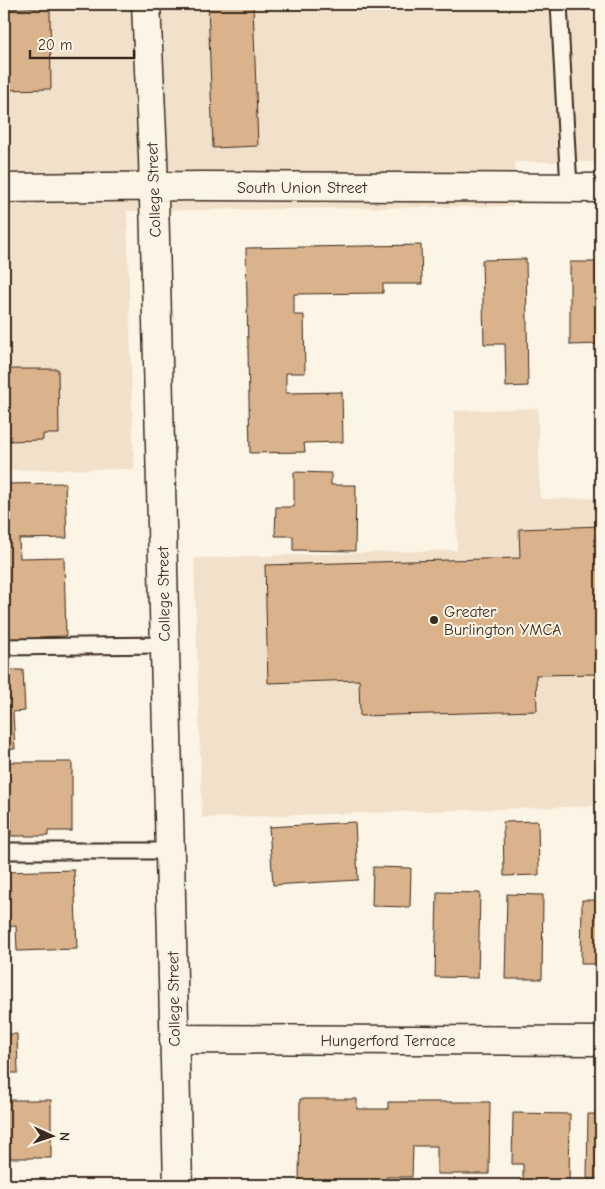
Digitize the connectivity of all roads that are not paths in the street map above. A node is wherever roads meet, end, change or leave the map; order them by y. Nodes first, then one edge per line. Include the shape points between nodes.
1 (146, 4) edge
2 (559, 4) edge
3 (154, 187) junction
4 (4, 188) edge
5 (569, 188) junction
6 (601, 188) edge
7 (164, 646) junction
8 (4, 647) edge
9 (4, 851) edge
10 (169, 851) junction
11 (174, 1039) junction
12 (601, 1041) edge
13 (178, 1185) edge

1 - 3 street, College Street
2 - 5 lane
3 - 4 street, South Union Street
3 - 5 street, South Union Street
3 - 7 street, College Street
5 - 6 street, South Union Street
7 - 8 lane
7 - 10 street, College Street
9 - 10 lane
10 - 11 street, College Street
11 - 12 street, Hungerford Terrace
11 - 13 street, College Street

